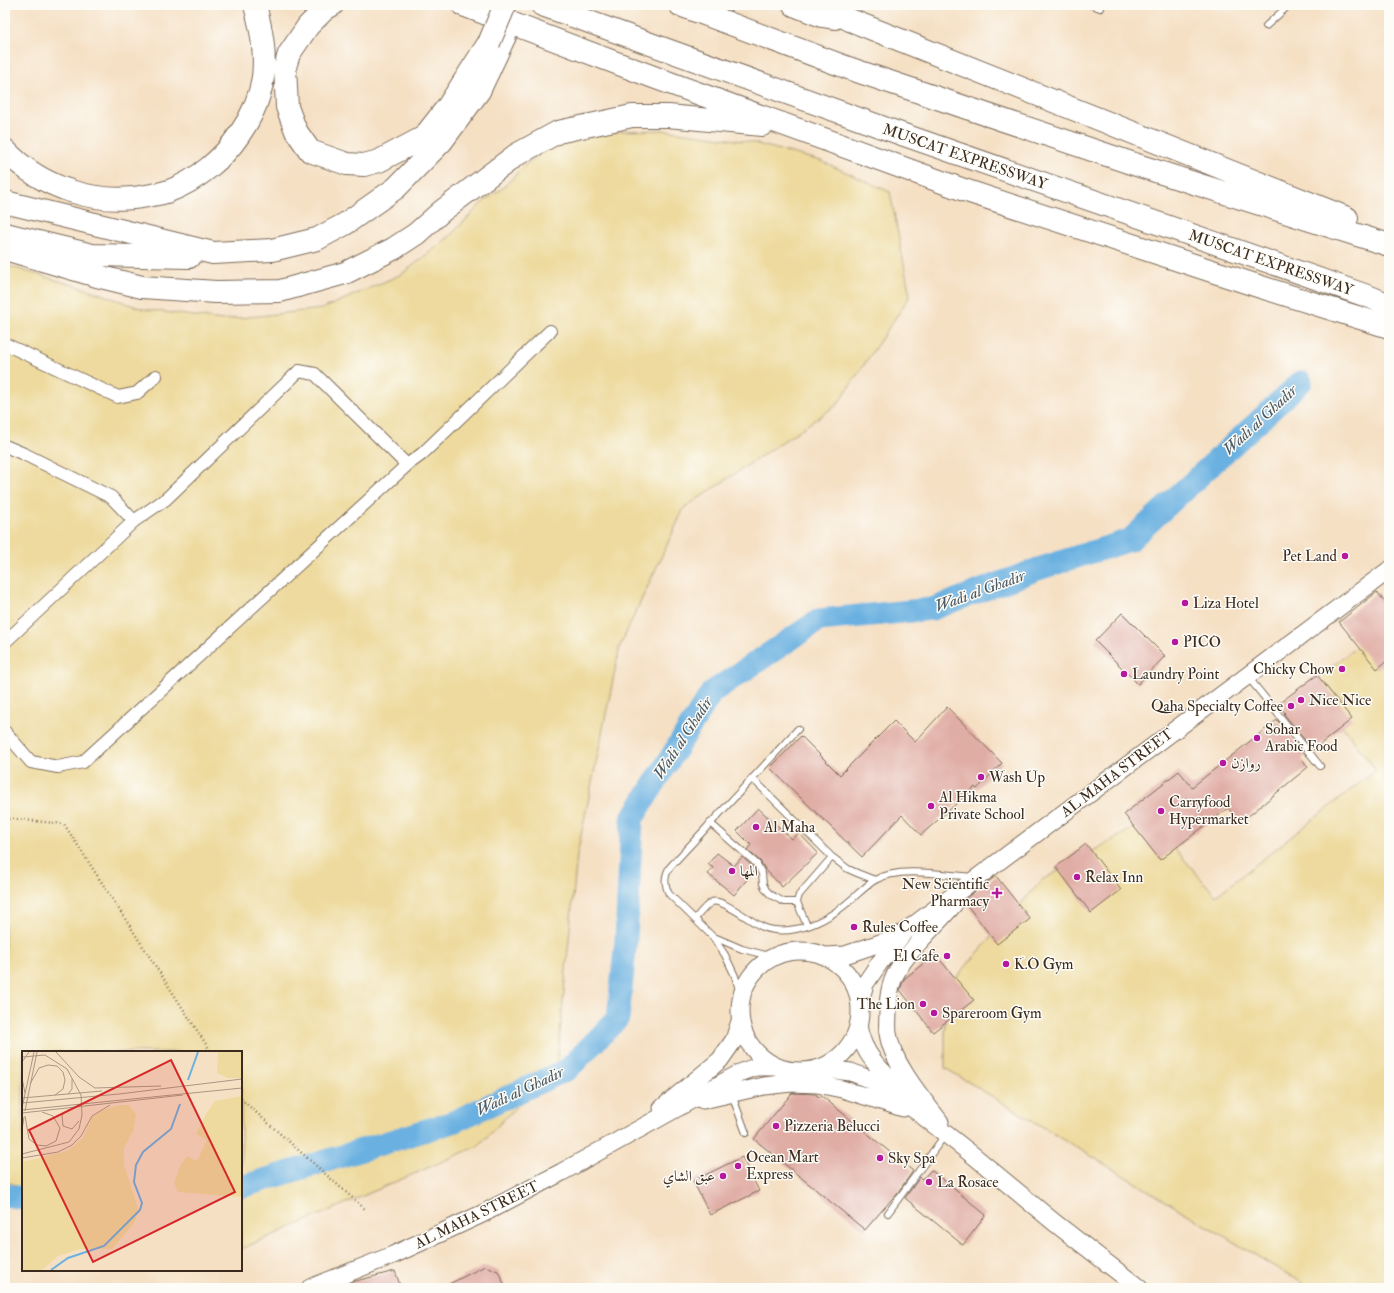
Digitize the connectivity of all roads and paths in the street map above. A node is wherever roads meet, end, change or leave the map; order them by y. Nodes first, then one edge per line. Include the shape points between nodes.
1 (255, 5) edge
2 (332, 5) edge
3 (452, 5) edge
4 (505, 5) edge
5 (519, 5) edge
6 (542, 5) edge
7 (680, 5) edge
8 (794, 5) edge
9 (822, 5) edge
10 (1092, 5) edge
11 (1289, 5) edge
12 (470, 8) edge
13 (1100, 8) dead end
14 (850, 20) junction
15 (1266, 26) dead end
16 (497, 40) junction
17 (797, 129) junction
18 (5, 150) edge
19 (5, 202) edge
20 (5, 234) edge
21 (1389, 237) edge
22 (1389, 245) edge
23 (5, 249) edge
24 (213, 253) junction
25 (1389, 305) edge
26 (1389, 327) edge
27 (550, 331) dead end
28 (5, 344) edge
29 (156, 376) dead end
30 (5, 446) edge
31 (407, 466) junction
32 (134, 521) junction
33 (1389, 570) edge
34 (5, 642) edge
35 (1247, 676) junction
36 (798, 729) dead end
37 (5, 732) edge
38 (1320, 766) dead end
39 (752, 778) junction
40 (5, 818) edge
41 (710, 823) junction
42 (832, 857) junction
43 (977, 878) junction
44 (875, 880) junction
45 (797, 902) junction
46 (695, 919) junction
47 (807, 926) junction
48 (903, 933) junction
49 (713, 937) junction
50 (826, 956) junction
51 (773, 957) junction
52 (741, 997) junction
53 (861, 998) junction
54 (740, 1021) junction
55 (858, 1025) junction
56 (210, 1051) edge
57 (776, 1067) junction
58 (825, 1069) junction
59 (731, 1093) junction
60 (242, 1100) edge
61 (687, 1103) junction
62 (919, 1113) junction
63 (943, 1128) junction
64 (637, 1129) junction
65 (746, 1133) dead end
66 (366, 1210) dead end
67 (888, 1213) dead end
68 (310, 1288) edge
69 (1139, 1288) edge

1 - 18 highway via 262,31 264,57 263,77 256,105 232,146 215,163 191,180 169,191 142,197 102,198 57,186 22,166
2 - 16 highway via 324,9 308,26 289,54 285,67 287,107 296,131 310,151 348,164 364,165 379,161 424,137
3 - 12 highway
4 - 16 highway, bridge
5 - 16 highway
6 - 25 highway, MUSCAT EXPRESSWAY via 887,130
7 - 22 highway via 851,69 1140,166
8 - 14 highway via 822,16
9 - 14 highway
10 - 13 lane
11 - 15 lane
12 - 17 highway
14 - 21 highway via 1329,210
16 - 24 highway via 479,91 442,141 396,188 345,224 317,239 272,250
17 - 23 highway via 668,116 632,116 558,132 516,155 416,234 393,249 345,273 280,291 216,292 142,287
17 - 26 highway via 964,190
19 - 24 highway
20 - 24 highway via 92,255 191,257
27 - 31 street
28 - 29 street via 118,397 137,393
30 - 32 street via 111,497
31 - 32 street via 316,374 299,371 166,499
31 - 37 street via 83,762 58,768 31,762
32 - 34 street
33 - 35 street, AL MAHA STREET
35 - 38 lane
35 - 43 street, AL MAHA STREET
36 - 39 lane
39 - 41 lane
39 - 42 lane
40 - 56 path via 64,824
41 - 45 lane via 757,864 763,884 771,895 784,902
41 - 46 lane via 670,867 665,878 669,894
42 - 44 lane via 852,871
42 - 45 lane via 801,891
43 - 44 lane via 897,873
43 - 48 street, AL MAHA STREET
43 - 63 street via 912,950 892,980 888,997 888,1034 894,1053
44 - 47 lane via 832,915
45 - 47 lane
46 - 47 lane via 711,902 716,901 765,927 778,930
46 - 49 lane
48 - 50 street, AL MAHA STREET via 845,955
48 - 53 street, AL MAHA STREET via 864,984
49 - 51 lane via 742,949
49 - 52 lane via 735,976
50 - 51 street via 803,951
50 - 53 street via 847,973
51 - 52 street via 758,968 748,980
52 - 54 street
53 - 55 street
54 - 57 street via 746,1039 757,1054
54 - 64 street, AL MAHA STREET via 734,1040 720,1060
55 - 58 street via 852,1044
55 - 63 street via 864,1047 885,1075
57 - 58 street via 797,1072
57 - 61 street, AL MAHA STREET via 756,1067 740,1073
58 - 62 street via 851,1072 871,1080
59 - 61 street
59 - 62 street via 791,1083 817,1084 842,1089
59 - 65 lane
60 - 66 path
61 - 64 street, AL MAHA STREET
62 - 63 street
63 - 67 lane
63 - 69 street via 1055,1224
64 - 68 street, AL MAHA STREET via 482,1214 393,1255

